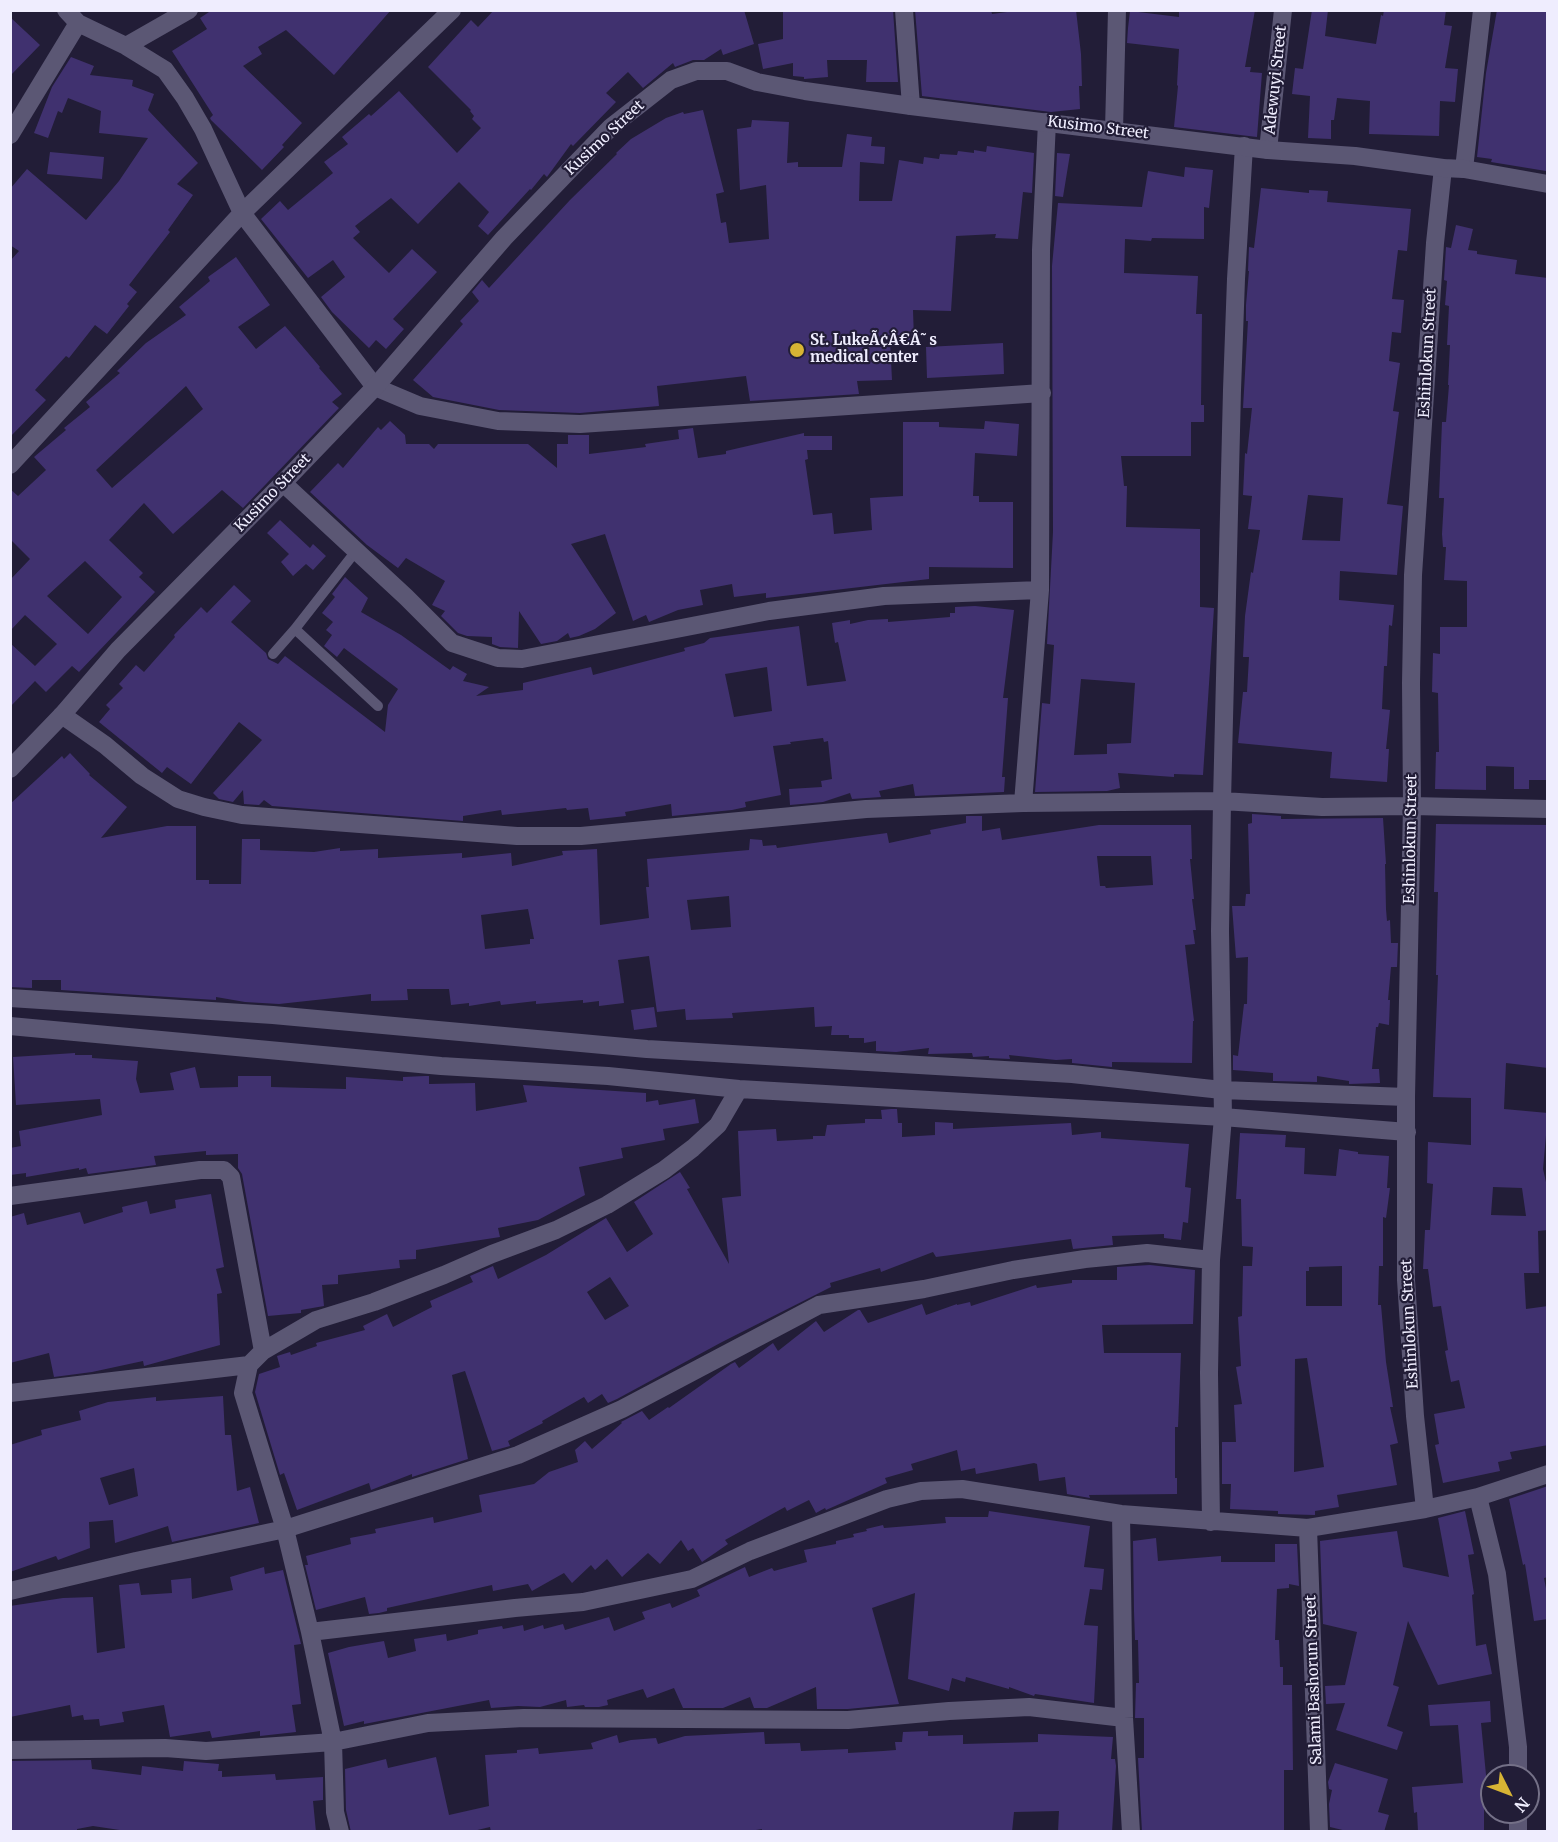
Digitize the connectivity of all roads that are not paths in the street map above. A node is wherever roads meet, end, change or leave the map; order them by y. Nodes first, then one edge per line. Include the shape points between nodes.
1 (189, 10) edge
2 (452, 10) edge
3 (904, 10) edge
4 (1117, 10) edge
5 (1284, 10) edge
6 (1482, 10) edge
7 (72, 17) edge
8 (126, 46) junction
9 (911, 106) junction
10 (1047, 122) junction
11 (1114, 130) junction
12 (10, 135) edge
13 (1244, 146) junction
14 (1268, 150) junction
15 (1443, 168) junction
16 (1464, 169) junction
17 (1548, 184) edge
18 (242, 213) junction
19 (375, 387) junction
20 (1042, 393) junction
21 (10, 465) edge
22 (283, 483) junction
23 (356, 551) junction
24 (1040, 590) junction
25 (295, 629) junction
26 (273, 654) dead end
27 (378, 706) dead end
28 (62, 715) junction
29 (10, 769) edge
30 (1222, 801) junction
31 (1023, 803) junction
32 (1413, 806) junction
33 (1548, 809) edge
34 (10, 998) edge
35 (10, 1026) edge
36 (892, 1065) junction
37 (739, 1089) junction
38 (1222, 1090) junction
39 (888, 1097) junction
40 (1406, 1097) junction
41 (1223, 1117) junction
42 (1407, 1132) junction
43 (10, 1196) edge
44 (1211, 1260) junction
45 (263, 1351) junction
46 (249, 1365) junction
47 (10, 1393) edge
48 (1548, 1474) edge
49 (1478, 1497) junction
50 (1425, 1509) junction
51 (1121, 1514) junction
52 (1211, 1522) junction
53 (1308, 1528) junction
54 (285, 1529) junction
55 (10, 1591) edge
56 (309, 1632) junction
57 (1124, 1718) junction
58 (333, 1742) junction
59 (10, 1750) edge
60 (1518, 1764) edge
61 (340, 1832) edge
62 (1131, 1832) edge
63 (1319, 1832) edge

1 - 8 street
2 - 18 street
3 - 9 street
4 - 11 street
5 - 14 street, Adewuyi Street
6 - 16 street
7 - 8 street
7 - 12 street
8 - 18 street via 165,69 203,129
9 - 10 street, Kusimo Street
9 - 19 street, Kusimo Street via 766,84 727,71 696,71 670,80 611,128 504,238
10 - 11 street, Kusimo Street
10 - 20 street via 1041,250
11 - 13 street, Kusimo Street
13 - 14 street, Kusimo Street
13 - 30 street via 1233,345
14 - 15 street, Kusimo Street
15 - 16 street, Kusimo Street
15 - 32 street, Eshinlokun Street via 1434,243 1413,575
16 - 17 street, Kusimo Street
18 - 19 street
18 - 21 street
19 - 20 street via 420,406 473,417 580,424
19 - 22 street, Kusimo Street
20 - 24 street
22 - 23 street
22 - 28 street, Kusimo Street via 118,650
23 - 24 street via 452,644 498,658 522,659 769,611 884,596
23 - 25 lane
24 - 31 street
25 - 26 lane
25 - 27 lane
28 - 29 street, Kusimo Street
28 - 31 street via 178,799 242,815 517,836 581,836 866,809
30 - 31 street
30 - 32 street via 1322,807
30 - 38 street
32 - 33 street
32 - 40 street, Eshinlokun Street
34 - 36 street
35 - 37 street
36 - 38 street via 1072,1074
36 - 39 street
37 - 39 street
37 - 45 street via 717,1125 693,1149 607,1205 444,1275 316,1320
38 - 40 street
38 - 41 street
39 - 41 street
40 - 42 street, Eshinlokun Street
41 - 42 street
41 - 44 street
42 - 50 street, Eshinlokun Street via 1409,1344
43 - 45 street via 224,1170 231,1177
44 - 52 street
44 - 54 street via 1147,1253 1085,1259 819,1305 621,1409 518,1455
45 - 46 street
46 - 47 street
46 - 54 street via 243,1393
48 - 49 street
49 - 50 street
49 - 60 street via 1497,1574
50 - 53 street
51 - 52 street
51 - 56 street via 962,1489 921,1491 887,1499 750,1551 692,1579 583,1602
51 - 57 street
52 - 53 street
53 - 63 street, Salami Bashorun Street
54 - 55 street
54 - 56 street
56 - 58 street
57 - 58 street via 1029,1707 848,1720 524,1718 428,1723
57 - 62 street
58 - 59 street via 206,1751
58 - 61 street via 335,1812

